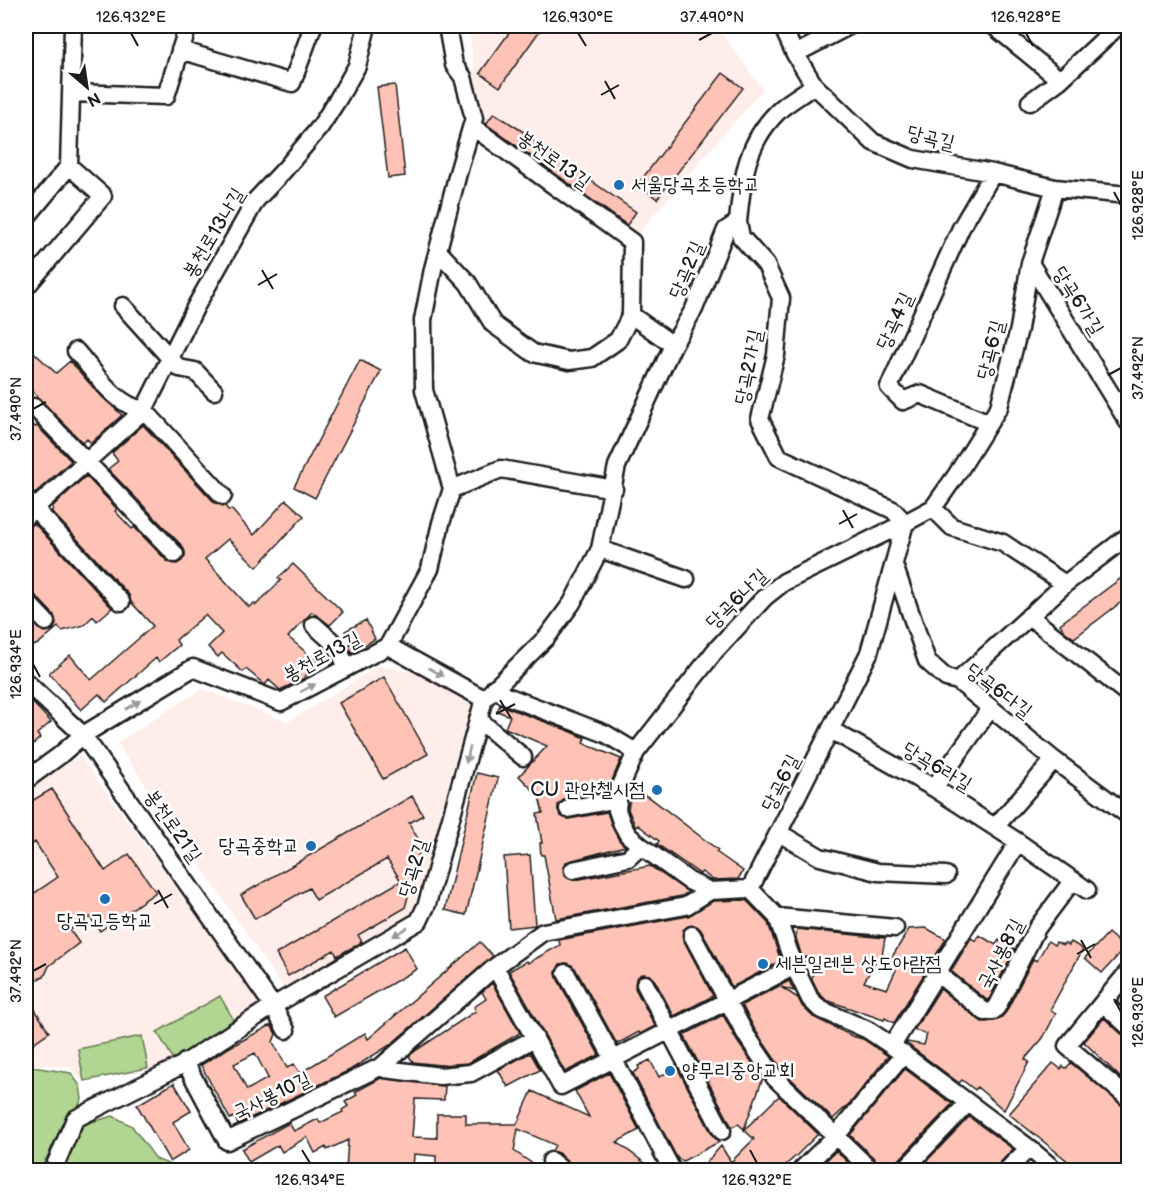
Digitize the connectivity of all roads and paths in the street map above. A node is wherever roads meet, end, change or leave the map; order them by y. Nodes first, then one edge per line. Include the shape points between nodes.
1 (73, 26) edge
2 (188, 26) edge
3 (313, 26) edge
4 (367, 26) edge
5 (782, 26) edge
6 (849, 26) edge
7 (994, 26) edge
8 (1118, 26) edge
9 (452, 28) edge
10 (180, 50) junction
11 (795, 54) junction
12 (1060, 80) junction
13 (814, 85) junction
14 (71, 93) junction
15 (1030, 102) dead end
16 (473, 127) junction
17 (69, 166) junction
18 (993, 173) junction
19 (1055, 188) junction
20 (1128, 195) edge
21 (26, 218) edge
22 (738, 222) junction
23 (438, 251) junction
24 (1030, 263) junction
25 (26, 287) edge
26 (123, 306) dead end
27 (631, 315) junction
28 (673, 345) junction
29 (76, 351) dead end
30 (170, 357) junction
31 (214, 391) dead end
32 (34, 407) dead end
33 (144, 410) junction
34 (1128, 422) edge
35 (989, 423) junction
36 (86, 462) junction
37 (452, 489) junction
38 (614, 489) junction
39 (223, 496) dead end
40 (28, 508) edge
41 (933, 508) junction
42 (905, 523) junction
43 (1128, 536) edge
44 (600, 549) junction
45 (175, 554) dead end
46 (894, 564) junction
47 (686, 579) dead end
48 (1065, 584) junction
49 (26, 601) edge
50 (121, 602) dead end
51 (1029, 616) junction
52 (46, 622) dead end
53 (314, 625) dead end
54 (388, 646) junction
55 (347, 667) junction
56 (958, 681) junction
57 (26, 682) edge
58 (490, 693) junction
59 (1128, 694) edge
60 (990, 709) junction
61 (478, 719) junction
62 (831, 730) junction
63 (83, 735) junction
64 (636, 752) junction
65 (523, 757) dead end
66 (1054, 760) junction
67 (26, 780) edge
68 (934, 788) junction
69 (618, 800) junction
70 (568, 808) dead end
71 (1128, 815) edge
72 (995, 827) junction
73 (779, 833) junction
74 (1018, 842) junction
75 (641, 846) junction
76 (573, 870) dead end
77 (946, 876) dead end
78 (1073, 880) junction
79 (750, 889) junction
80 (1088, 890) dead end
81 (710, 891) junction
82 (777, 917) junction
83 (895, 928) dead end
84 (692, 935) dead end
85 (795, 966) junction
86 (495, 967) junction
87 (1128, 972) edge
88 (566, 973) dead end
89 (938, 974) junction
90 (645, 984) dead end
91 (727, 1000) junction
92 (1103, 1003) junction
93 (273, 1006) junction
94 (1128, 1026) edge
95 (286, 1030) dead end
96 (669, 1030) junction
97 (535, 1038) junction
98 (898, 1050) junction
99 (613, 1058) junction
100 (185, 1062) junction
101 (382, 1066) junction
102 (1128, 1098) edge
103 (968, 1103) junction
104 (722, 1131) dead end
105 (836, 1136) junction
106 (1029, 1148) junction
107 (53, 1170) edge
108 (672, 1170) edge
109 (801, 1170) edge
110 (871, 1170) edge
111 (904, 1170) edge
112 (1007, 1170) edge
113 (1055, 1170) edge

1 - 14 street
2 - 10 street
3 - 10 street via 292,83
4 - 30 street, 봉천로13나길 via 357,66 338,99 313,136 255,200
5 - 11 street, 당곡길
6 - 11 street
7 - 12 street
8 - 12 street
9 - 16 street via 454,65 463,77
10 - 14 street via 166,96
11 - 13 street, 당곡길
12 - 15 street
13 - 18 street, 당곡길 via 873,142 913,159
13 - 22 street via 782,108 757,137 742,177
14 - 17 street
16 - 23 street
16 - 27 street, 봉천로13길 via 632,242
17 - 21 street
17 - 25 street via 103,196
18 - 19 street, 당곡길
18 - 35 street, 당곡4길 via 961,228 888,387 903,401 920,394
19 - 20 street, 당곡길
19 - 24 street, 당곡6길
22 - 28 street, 당곡2길 via 726,230 694,309
22 - 42 street, 당곡2가길 via 741,237 766,265 781,298 776,355 760,419 779,457 893,510
23 - 27 street, 봉천로13길 via 468,283 493,324 533,352 569,361 592,358 618,340
23 - 37 street via 423,321 424,390
24 - 34 street, 당곡6가길
24 - 35 street, 당곡6길 via 1017,340 999,407
26 - 30 street
27 - 28 street
28 - 38 street, 당곡2길 via 617,466
29 - 33 street via 116,396 132,409
30 - 31 street via 179,368 195,371
30 - 33 street, 봉천로13나길
32 - 36 street
33 - 36 street, 봉천로13나길
33 - 39 street
35 - 41 street, 당곡6길
36 - 40 street, 봉천로13나길
36 - 45 street
37 - 38 street via 501,469
37 - 54 street, 봉천로13길 via 430,569
38 - 44 street, 당곡2길
40 - 50 street
41 - 42 street, 당곡6길
41 - 48 street via 952,527 1004,543
42 - 46 street, 당곡6길
42 - 64 street, 당곡6나길 via 784,582 765,597 715,651
43 - 48 street
44 - 47 street
44 - 58 street, 당곡2길 via 572,603 547,637
46 - 56 street, 당곡6다길 via 927,661 946,678
46 - 62 street, 당곡6길 via 869,652
48 - 51 street
49 - 52 street
51 - 56 street
51 - 59 street
53 - 55 street via 336,645
54 - 55 street, 봉천로13길
54 -> 58 street, 봉천로13길
63 -> 55 street, 봉천로13길 via 193,668 281,702
56 - 60 street, 당곡6다길
57 - 63 street, 봉천로21길
58 - 61 street, 당곡2길
58 - 64 street via 606,734
60 - 66 street, 당곡6다길
60 - 68 street
61 - 65 street
61 -> 93 street, 당곡2길 via 428,904 419,921
62 - 68 street, 당곡6라길
62 - 73 street, 당곡6길
63 - 67 street
63 - 93 street, 봉천로21길
64 - 69 street, 당곡6나길
66 - 71 street, 당곡6다길
66 - 72 street
68 - 72 street, 당곡6라길
69 - 70 street
69 - 75 street via 622,824
72 - 74 street, 당곡6라길
73 - 77 street via 820,857 878,872
73 - 79 street, 당곡6길
74 - 78 street, 당곡6라길
74 - 89 street
75 - 76 street via 628,858
75 - 81 street via 689,881
78 - 80 street, 당곡6라길
78 - 89 street, 국사봉8길 via 1037,928 993,1011 985,1012
79 - 81 street
79 - 82 street
81 - 86 street, 국사봉10길 via 686,906 543,932
82 - 83 street
82 - 85 street
84 - 91 street
85 - 91 street
85 - 98 street via 810,999 820,1009 868,1030
86 - 97 street
86 - 101 street, 국사봉10길
87 - 92 street
88 - 99 street
89 - 98 street
90 - 96 street
91 - 96 street
91 - 105 street via 775,1078
92 - 94 street
92 - 102 street via 1067,1046
93 - 95 street, 봉천로21길
93 - 100 street, 당곡2길
96 - 99 street
96 - 104 street
97 - 99 street via 561,1086
97 - 101 street via 471,1073 441,1076 385,1070
98 - 103 street
98 - 105 street
99 - 108 street
100 - 101 street, 국사봉10길 via 227,1141
100 - 107 street, 당곡2길 via 75,1119
103 - 106 street
103 - 111 street
105 - 109 street
105 - 110 street
106 - 112 street
106 - 113 street

